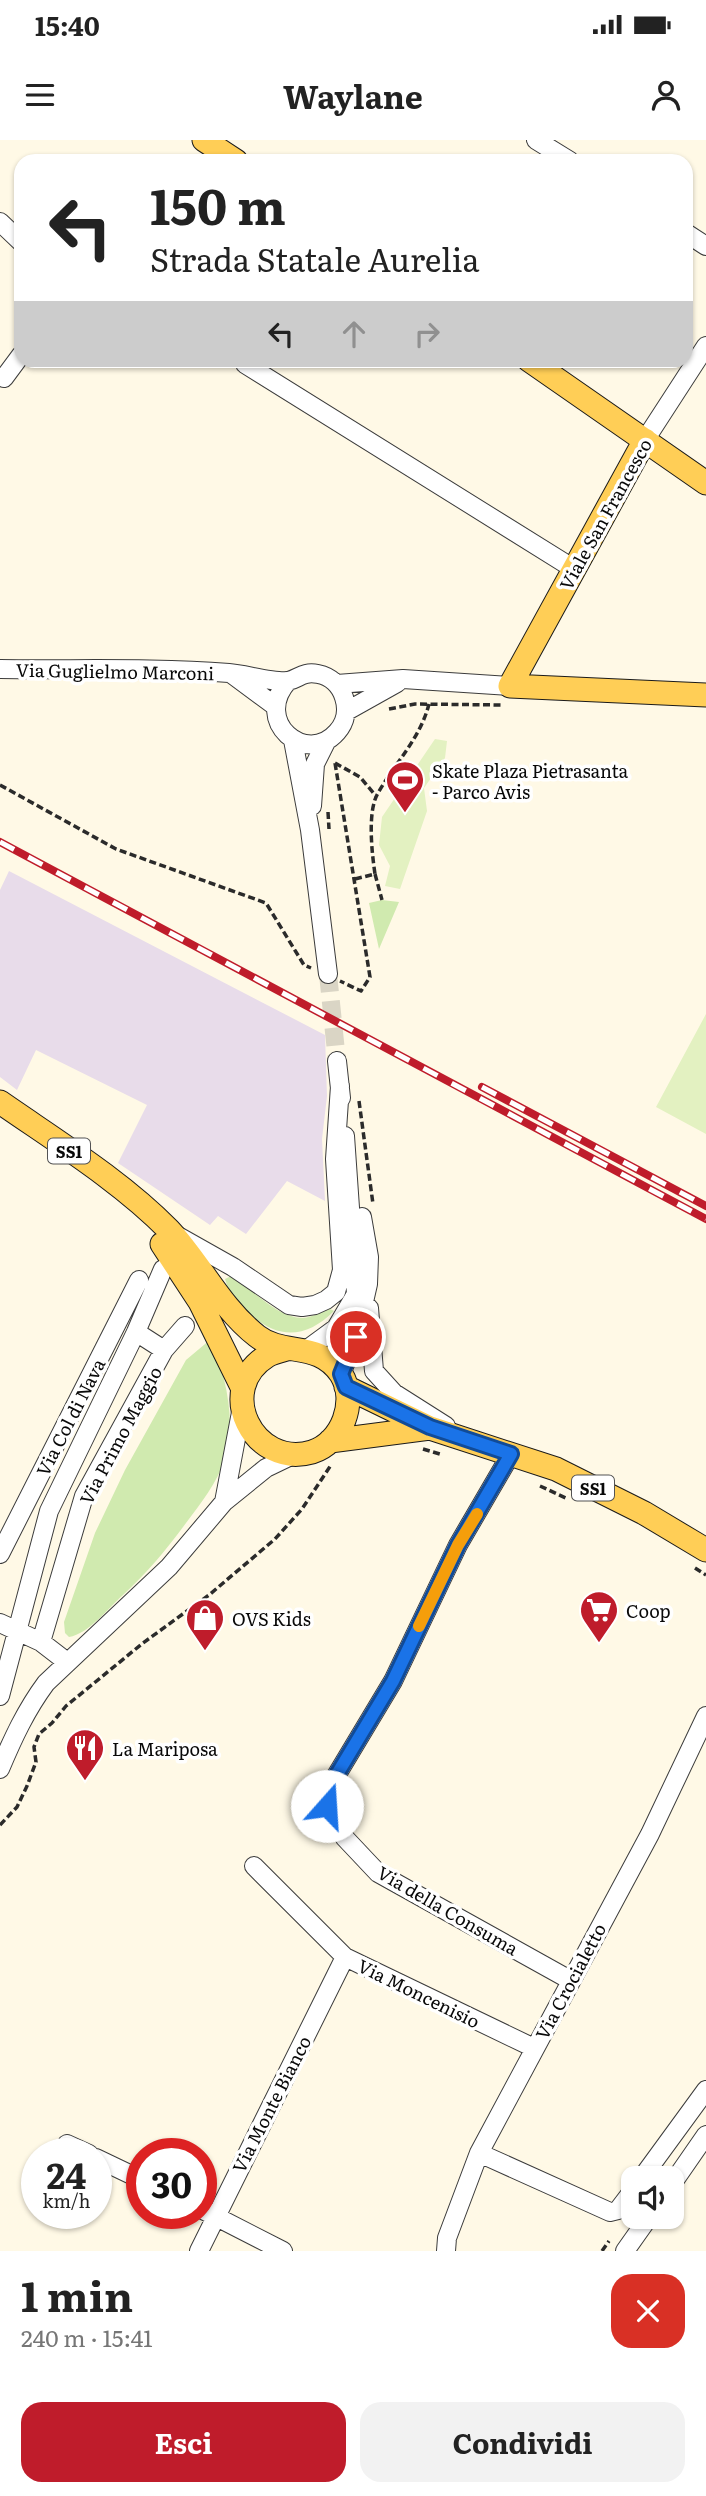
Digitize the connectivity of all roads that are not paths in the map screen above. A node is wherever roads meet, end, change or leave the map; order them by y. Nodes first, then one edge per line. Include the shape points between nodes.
1 (204, 140) edge
2 (536, 140) edge
3 (225, 154) edge
4 (558, 154) edge
5 (0, 222) edge
6 (14, 235) edge
7 (706, 346) edge
8 (14, 364) edge
9 (693, 366) edge
10 (251, 368) edge
11 (541, 368) edge
12 (692, 368) edge
13 (4, 378) dead end
14 (645, 440) junction
15 (706, 483) edge
16 (574, 569) junction
17 (0, 669) edge
18 (230, 673) junction
19 (403, 679) junction
20 (288, 681) junction
21 (337, 684) junction
22 (706, 695) edge
23 (510, 696) junction
24 (275, 706) junction
25 (346, 711) junction
26 (293, 740) junction
27 (332, 747) junction
28 (310, 830) junction
29 (327, 975) tunnel mouth
30 (337, 1061) tunnel mouth
31 (340, 1086) junction
32 (0, 1102) edge
33 (348, 1167) junction
34 (137, 1202) junction
35 (169, 1230) junction
36 (163, 1269) dead end
37 (139, 1280) dead end
38 (368, 1284) junction
39 (185, 1325) dead end
40 (136, 1332) junction
41 (297, 1349) junction
42 (164, 1350) junction
43 (343, 1380) junction
44 (242, 1398) junction
45 (426, 1438) junction
46 (472, 1443) junction
47 (331, 1452) junction
48 (511, 1454) junction
49 (293, 1455) junction
50 (224, 1502) junction
51 (0, 1553) edge
52 (700, 1559) edge
53 (8, 1627) edge
54 (41, 1642) junction
55 (66, 1662) junction
56 (0, 1696) edge
57 (706, 1716) edge
58 (4, 1745) edge
59 (0, 1769) edge
60 (254, 1866) dead end
61 (345, 1957) junction
62 (570, 1980) junction
63 (534, 2048) junction
64 (706, 2090) edge
65 (706, 2135) edge
66 (479, 2153) junction
67 (650, 2166) edge
68 (684, 2166) edge
69 (217, 2195) edge
70 (621, 2206) edge
71 (217, 2217) edge
72 (204, 2229) edge
73 (641, 2229) edge
74 (199, 2251) edge
75 (283, 2251) edge
76 (446, 2251) edge
77 (625, 2251) edge

1 - 3 main road
2 - 4 street
5 - 6 street
7 - 9 street, Viale San Francesco
8 - 13 street
10 - 16 street
11 - 14 main road
12 - 14 street, Viale San Francesco
14 - 15 main road
14 - 16 main road, Viale San Francesco
16 - 23 main road, Viale San Francesco
17 - 18 street, Via Guglielmo Marconi
18 - 20 street, Via Guglielmo Marconi
18 - 24 street, Via Guglielmo Marconi
19 - 21 street, Via Guglielmo Marconi
19 - 23 street, Via Guglielmo Marconi
19 - 25 street
20 - 21 street, Via Guglielmo Marconi via 307,673
20 - 24 street
21 - 25 street via 345,696
22 - 23 main road
24 - 26 street, Via Guglielmo Marconi via 279,725
25 - 27 street
26 - 27 street
26 - 28 street, Via Guglielmo Marconi
27 - 28 street via 315,764
28 - 29 street
30 - 31 street
31 - 33 street
31 - 35 street via 335,1159 342,1270 336,1292 315,1306 289,1304
32 - 34 main road, SS1
33 - 38 street via 361,1210 369,1257
33 - 41 street via 356,1294 336,1328
34 - 35 main road
34 - 44 main road, SS1 via 200,1302
35 - 41 main road via 211,1286 258,1337
36 - 40 street
37 - 51 street, Via Col di Nava
38 - 43 street
38 - 46 street via 374,1371 394,1393
39 - 42 street, Via Primo Maggio
40 - 42 street
40 - 53 street via 49,1511
41 - 43 main road via 326,1358
41 - 44 main road via 267,1356 252,1370
42 - 54 street, Via Primo Maggio via 84,1496
43 - 45 main road, SS1
43 - 47 main road via 348,1407
44 - 49 main road via 250,1431 269,1448
44 - 50 street
45 - 46 main road, SS1
45 - 47 main road
46 - 48 main road, SS1
47 - 49 main road
48 - 52 main road, SS1 via 556,1469 644,1513
48 - 62 street, Via della Consuma via 458,1545 393,1681 336,1776 327,1806 345,1838 378,1873
49 - 50 street via 266,1468
50 - 55 street via 169,1567
53 - 54 street
53 - 56 street
54 - 55 street
55 - 58 street
57 - 62 street, Via Crocialetto via 650,1835
58 - 59 street
60 - 61 street, Via Moncenisio
61 - 63 street, Via Moncenisio
61 - 69 street, Via Monte Bianco
62 - 63 street, Via Crocialetto
63 - 66 street, Via Crocialetto
64 - 67 street
65 - 68 street
66 - 70 street via 610,2212
66 - 76 street, Via Crocialetto
71 - 75 street
72 - 74 street, Via Monte Bianco
73 - 77 street

